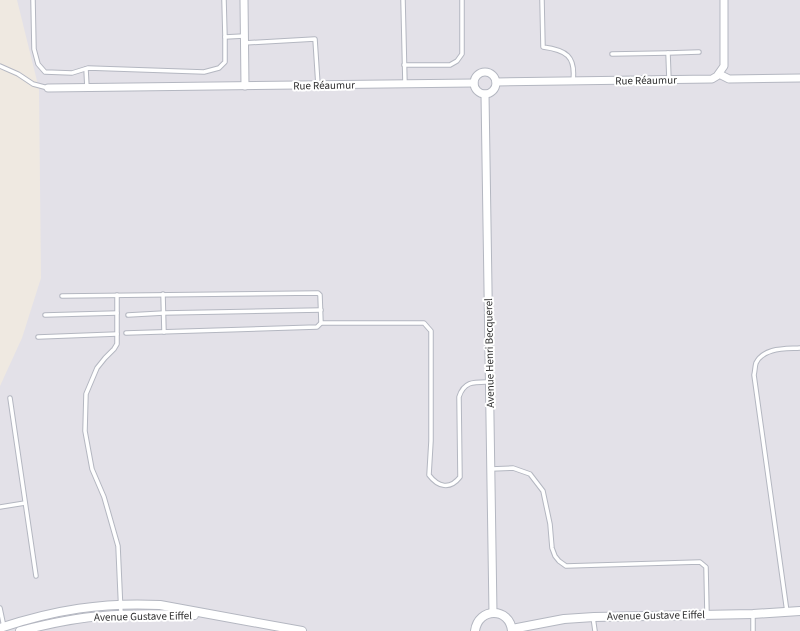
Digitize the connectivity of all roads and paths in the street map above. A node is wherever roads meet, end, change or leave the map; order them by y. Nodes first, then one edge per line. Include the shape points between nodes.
1 (33, 0) edge
2 (224, 0) edge
3 (244, 0) edge
4 (403, 0) edge
5 (462, 0) edge
6 (542, 0) edge
7 (724, 0) edge
8 (225, 37) junction
9 (244, 40) junction
10 (699, 52) dead end
11 (668, 53) junction
12 (612, 54) dead end
13 (404, 65) junction
14 (0, 66) edge
15 (86, 69) junction
16 (719, 74) junction
17 (800, 78) edge
18 (669, 80) junction
19 (573, 81) junction
20 (496, 82) junction
21 (474, 83) junction
22 (405, 84) junction
23 (245, 86) junction
24 (318, 86) junction
25 (48, 88) joint
26 (87, 88) junction
27 (485, 94) junction
28 (163, 294) junction
29 (117, 295) junction
30 (62, 296) dead end
31 (321, 310) junction
32 (117, 313) junction
33 (164, 313) junction
34 (45, 315) dead end
35 (128, 315) dead end
36 (321, 323) junction
37 (164, 332) junction
38 (126, 333) dead end
39 (117, 334) junction
40 (38, 337) dead end
41 (800, 348) edge
42 (490, 382) junction
43 (10, 398) dead end
44 (491, 469) junction
45 (25, 503) junction
46 (0, 507) edge
47 (36, 576) dead end
48 (0, 608) edge
49 (121, 609) junction
50 (800, 611) edge
51 (787, 612) junction
52 (493, 613) junction
53 (708, 614) junction
54 (753, 614) junction
55 (593, 617) junction
56 (2, 627) edge
57 (512, 630) edge
58 (20, 631) edge
59 (302, 631) edge
60 (475, 631) edge
61 (595, 631) edge
62 (754, 631) edge

1 - 15 lane via 34,49 38,64 45,72 72,73
2 - 8 lane
3 - 9 street
4 - 13 lane
5 - 13 lane via 462,54 457,61 450,65
6 - 19 lane via 543,47 557,49 569,57 574,66
7 - 16 street via 724,66
8 - 9 lane
8 - 15 lane via 225,62 219,68 204,72
9 - 23 street
9 - 24 lane via 314,39
10 - 11 lane
11 - 12 lane
11 - 18 lane
13 - 22 lane
14 - 25 lane via 33,84
15 - 26 lane
16 - 17 street via 729,78
16 - 18 street, Rue Réaumur via 712,79
18 - 19 street, Rue Réaumur
19 - 20 street, Rue Réaumur
20 - 21 street via 494,76 485,72 478,74
20 - 27 street via 492,92
21 - 22 street, Rue Réaumur
21 - 27 street via 478,92
22 - 24 street, Rue Réaumur
23 - 24 street, Rue Réaumur
23 - 26 street, Rue Réaumur
25 - 26 street, Rue Réaumur
27 - 42 street, Avenue Henri Becquerel
28 - 29 lane
28 - 31 lane via 318,292
28 - 33 lane
29 - 30 lane
29 - 32 lane
31 - 33 lane
31 - 36 lane
32 - 34 lane
32 - 39 lane
33 - 35 lane
33 - 37 lane
36 - 37 lane via 317,327
36 - 42 lane via 424,323 428,326 431,331 429,475 437,484 451,485 460,477 459,397 462,389 470,383
37 - 38 lane
39 - 40 lane
39 - 49 lane via 117,344 97,368 86,394 85,431 92,469 104,497 118,546
41 - 51 lane via 769,351 756,363 754,375
42 - 44 street, Avenue Henri Becquerel
43 - 45 lane
44 - 52 street, Avenue Henri Becquerel
44 - 53 lane via 513,468 530,474 542,491 550,524 552,548 559,561 566,566 700,562 706,567
45 - 46 lane
45 - 47 lane
48 - 56 lane
49 - 56 street, Avenue Gustave Eiffel via 71,609
49 - 58 street, Avenue Gustave Eiffel via 102,616 58,622
49 - 59 street, Avenue Gustave Eiffel via 219,616
50 - 51 street, Avenue Gustave Eiffel
51 - 54 street, Avenue Gustave Eiffel
52 - 57 street via 504,616 511,624
52 - 60 street via 482,616
53 - 54 street, Avenue Gustave Eiffel
53 - 55 street, Avenue Gustave Eiffel
54 - 62 lane
55 - 57 street, Avenue Gustave Eiffel via 564,619
55 - 61 lane

